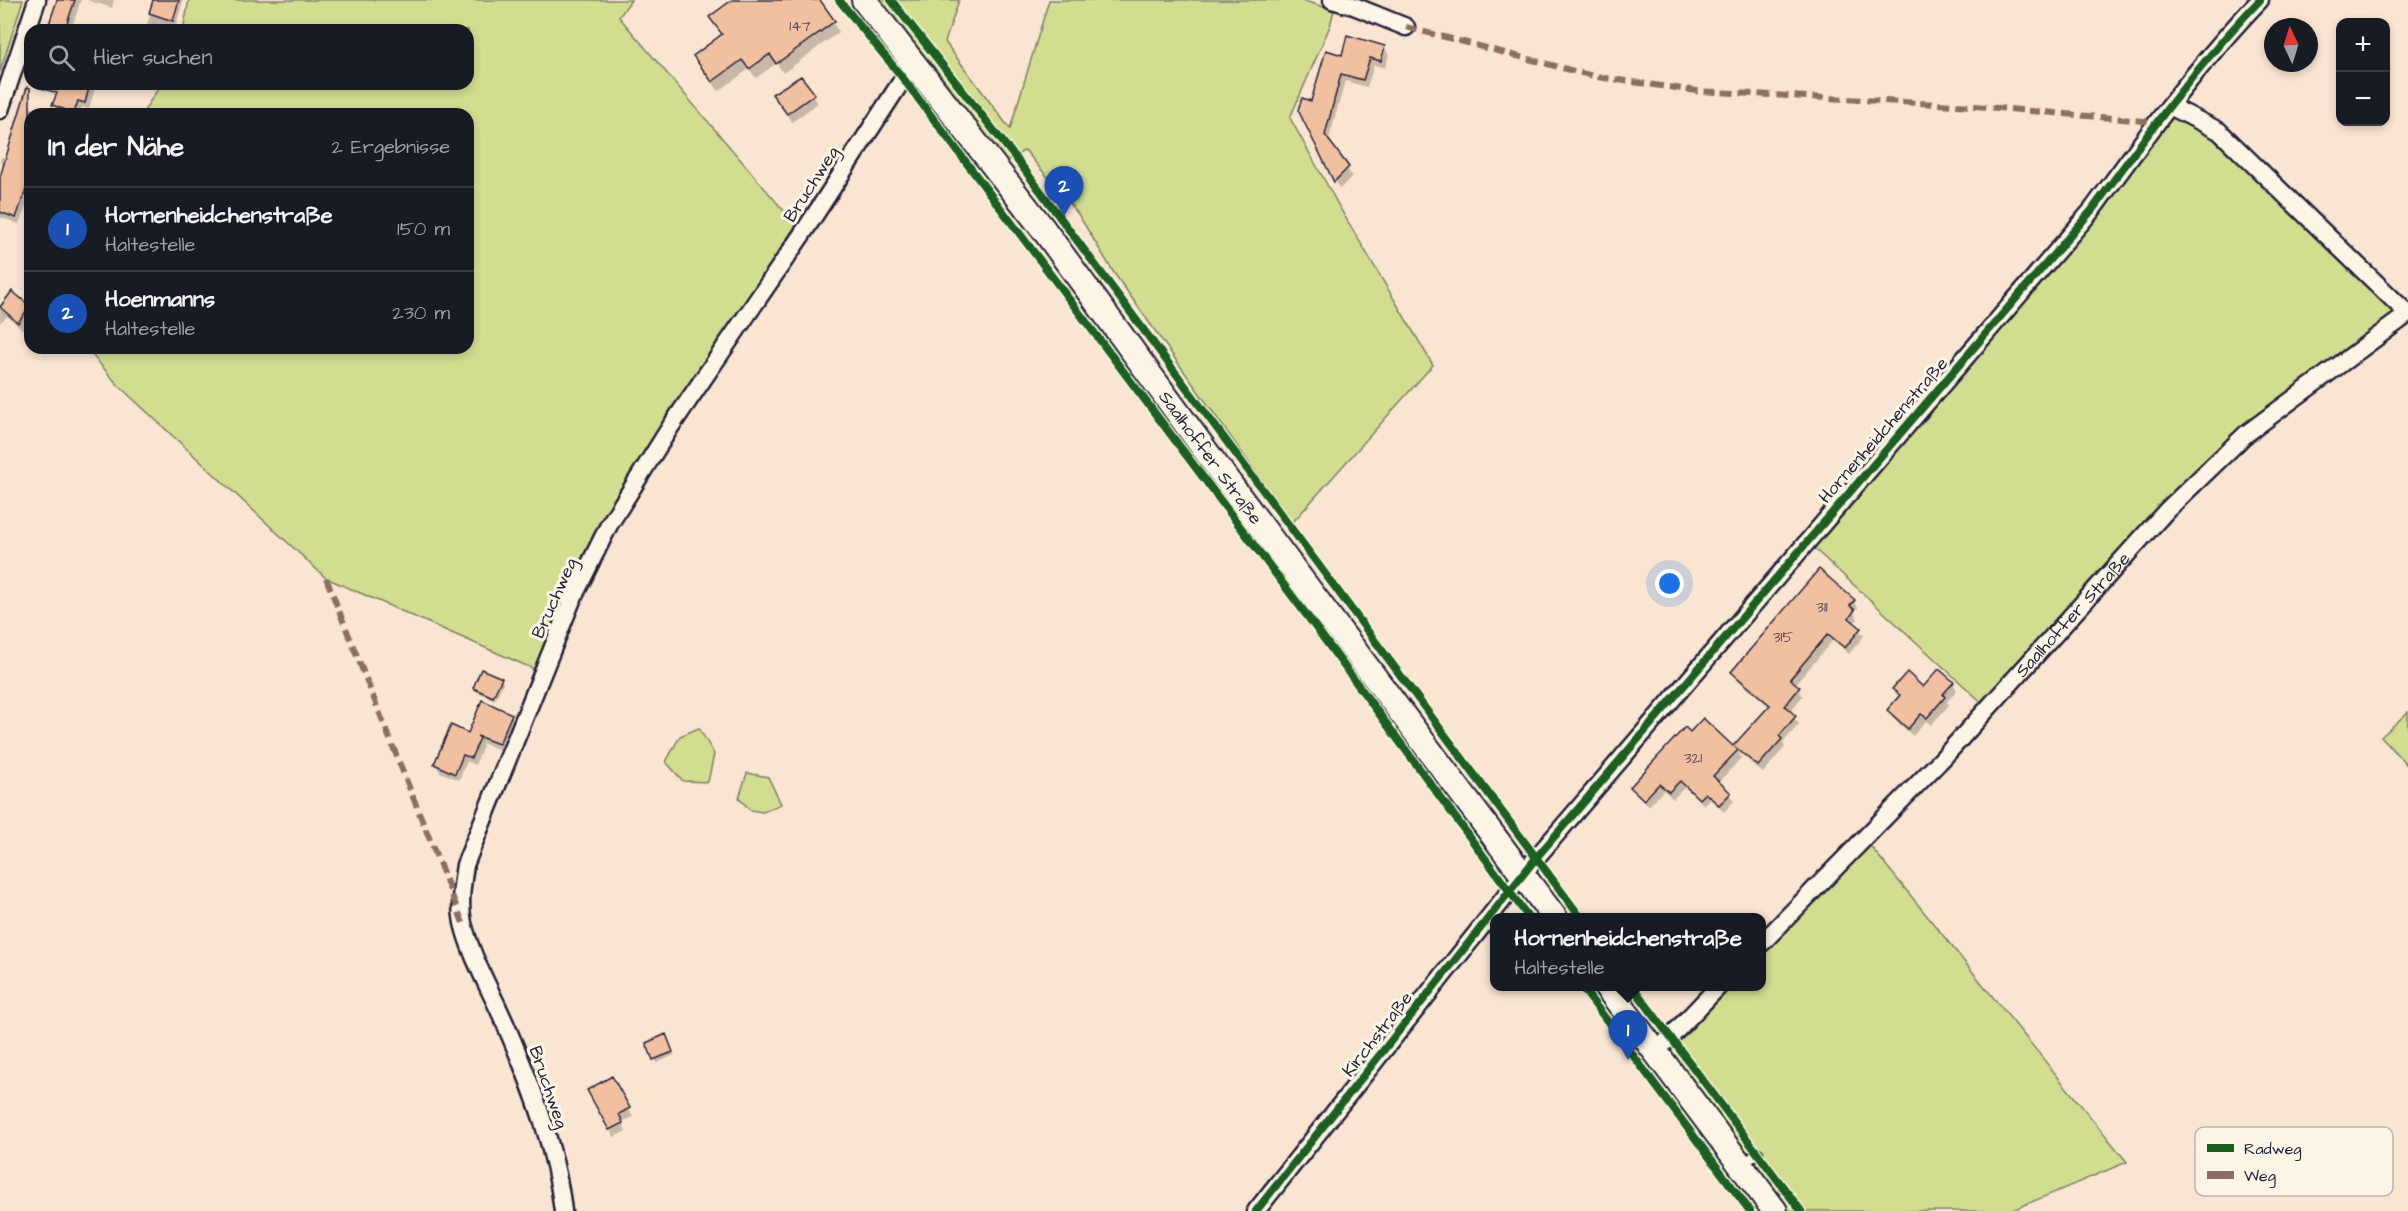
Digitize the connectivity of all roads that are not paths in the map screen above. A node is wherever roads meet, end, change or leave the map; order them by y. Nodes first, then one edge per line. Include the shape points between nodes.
1 (38, 0) edge
2 (864, 0) edge
3 (1332, 0) edge
4 (2260, 0) edge
5 (30, 24) edge
6 (1406, 27) dead end
7 (24, 41) edge
8 (914, 62) junction
9 (2169, 106) junction
10 (0, 110) edge
11 (2408, 314) edge
12 (1523, 875) junction
13 (1493, 913) edge
14 (1551, 913) edge
15 (1490, 917) edge
16 (1766, 938) edge
17 (1609, 991) edge
18 (1715, 991) edge
19 (1656, 1052) junction
20 (563, 1211) edge
21 (1256, 1211) edge
22 (1775, 1211) edge

1 - 5 street
2 - 8 main road, Saalhoffer Straße
3 - 6 street
4 - 9 street, Hornenheidchenstraße
7 - 10 street
8 - 12 main road, Saalhoffer Straße
8 - 20 street, Bruchweg via 609,525 572,600 465,865 461,893 463,923 542,1120
9 - 11 street via 2219,131
9 - 12 street, Hornenheidchenstraße via 2092,210
11 - 16 street, Saalhoffer Straße via 2246,434 2167,510 1943,758
12 - 13 street, Kirchstraße
12 - 14 main road, Saalhoffer Straße
15 - 21 street, Kirchstraße
17 - 19 main road
18 - 19 street
19 - 22 main road via 1749,1159

